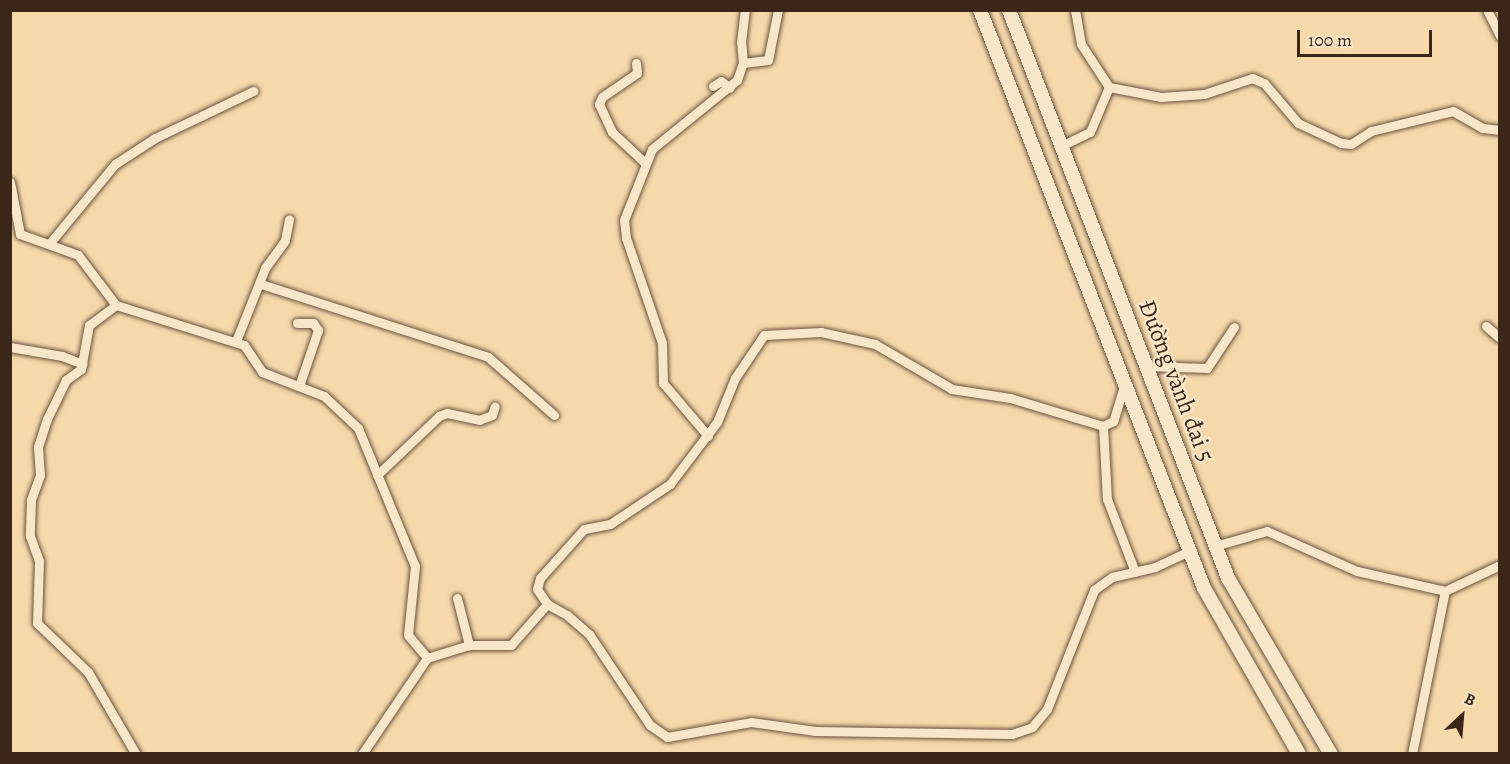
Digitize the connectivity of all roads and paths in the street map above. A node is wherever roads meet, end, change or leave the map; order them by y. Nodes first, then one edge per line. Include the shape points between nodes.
1 (745, 10) edge
2 (778, 10) edge
3 (980, 10) edge
4 (1009, 10) edge
5 (1075, 10) edge
6 (1487, 10) edge
7 (1500, 36) edge
8 (636, 63) dead end
9 (744, 63) junction
10 (712, 86) dead end
11 (1109, 87) junction
12 (730, 88) junction
13 (253, 91) dead end
14 (1500, 130) edge
15 (1061, 146) junction
16 (645, 163) junction
17 (10, 182) edge
18 (289, 219) dead end
19 (49, 244) junction
20 (261, 284) junction
21 (116, 305) junction
22 (297, 323) dead end
23 (1486, 326) dead end
24 (1234, 327) dead end
25 (1500, 338) edge
26 (236, 341) junction
27 (10, 347) edge
28 (83, 364) junction
29 (1146, 366) junction
30 (1125, 383) junction
31 (299, 386) junction
32 (495, 406) dead end
33 (554, 415) dead end
34 (1103, 426) junction
35 (708, 436) junction
36 (377, 475) junction
37 (1215, 546) junction
38 (1190, 551) junction
39 (1500, 565) edge
40 (1135, 572) junction
41 (1445, 591) junction
42 (457, 598) dead end
43 (547, 604) junction
44 (469, 645) junction
45 (427, 658) junction
46 (136, 753) edge
47 (362, 753) edge
48 (1299, 753) edge
49 (1330, 753) edge
50 (1412, 753) edge

1 - 9 street via 741,42
2 - 9 street via 768,60
3 - 30 main road, Đường vành đai 5
4 - 15 main road, Đường vành đai 5
5 - 11 street via 1082,44
6 - 7 street
8 - 16 street via 637,73 602,97 599,104 612,132
9 - 12 street
10 - 12 street via 721,81
11 - 14 street via 1161,97 1204,94 1252,78 1264,83 1298,123 1341,143 1351,144 1371,131 1453,111 1483,128
11 - 15 street via 1090,132
12 - 16 street via 658,143
13 - 19 street via 155,138 115,164
15 - 29 main road, Đường vành đai 5
16 - 35 street via 625,212 626,238 662,344 663,382
17 - 19 street via 16,194 20,234
18 - 20 street via 285,240 265,268
19 - 21 street via 78,255
20 - 26 street
20 - 33 street via 488,357
21 - 26 street
21 - 28 street via 89,325
22 - 31 street via 313,322 318,330
23 - 25 street
24 - 29 street via 1207,368
26 - 31 street via 249,351 262,372
27 - 28 street via 62,356
28 - 46 street via 63,385 38,447 40,475 31,500 30,536 39,561 36,618 88,672
29 - 37 main road, Đường vành đai 5
30 - 34 street via 1113,421
30 - 38 main road, Đường vành đai 5
31 - 36 street via 324,396 358,428
32 - 36 street via 492,415 479,420 447,413 439,416
34 - 35 street via 1010,398 952,389 886,349 813,332 760,338 735,378
34 - 40 street via 1107,499
35 - 43 street via 663,490 610,524 584,529 537,583
36 - 45 street via 415,566 408,635
37 - 41 street via 1267,531 1357,571
37 - 49 main road, Đường vành đai 5 via 1233,588
38 - 40 street
38 - 48 main road, Đường vành đai 5 via 1204,588
39 - 41 street
40 - 43 street via 1112,577 1094,590 1047,709 1032,728 1012,734 815,730 751,722 667,737 650,725 589,634
41 - 50 street
42 - 44 street
43 - 44 street via 511,645
44 - 45 street
45 - 47 street

